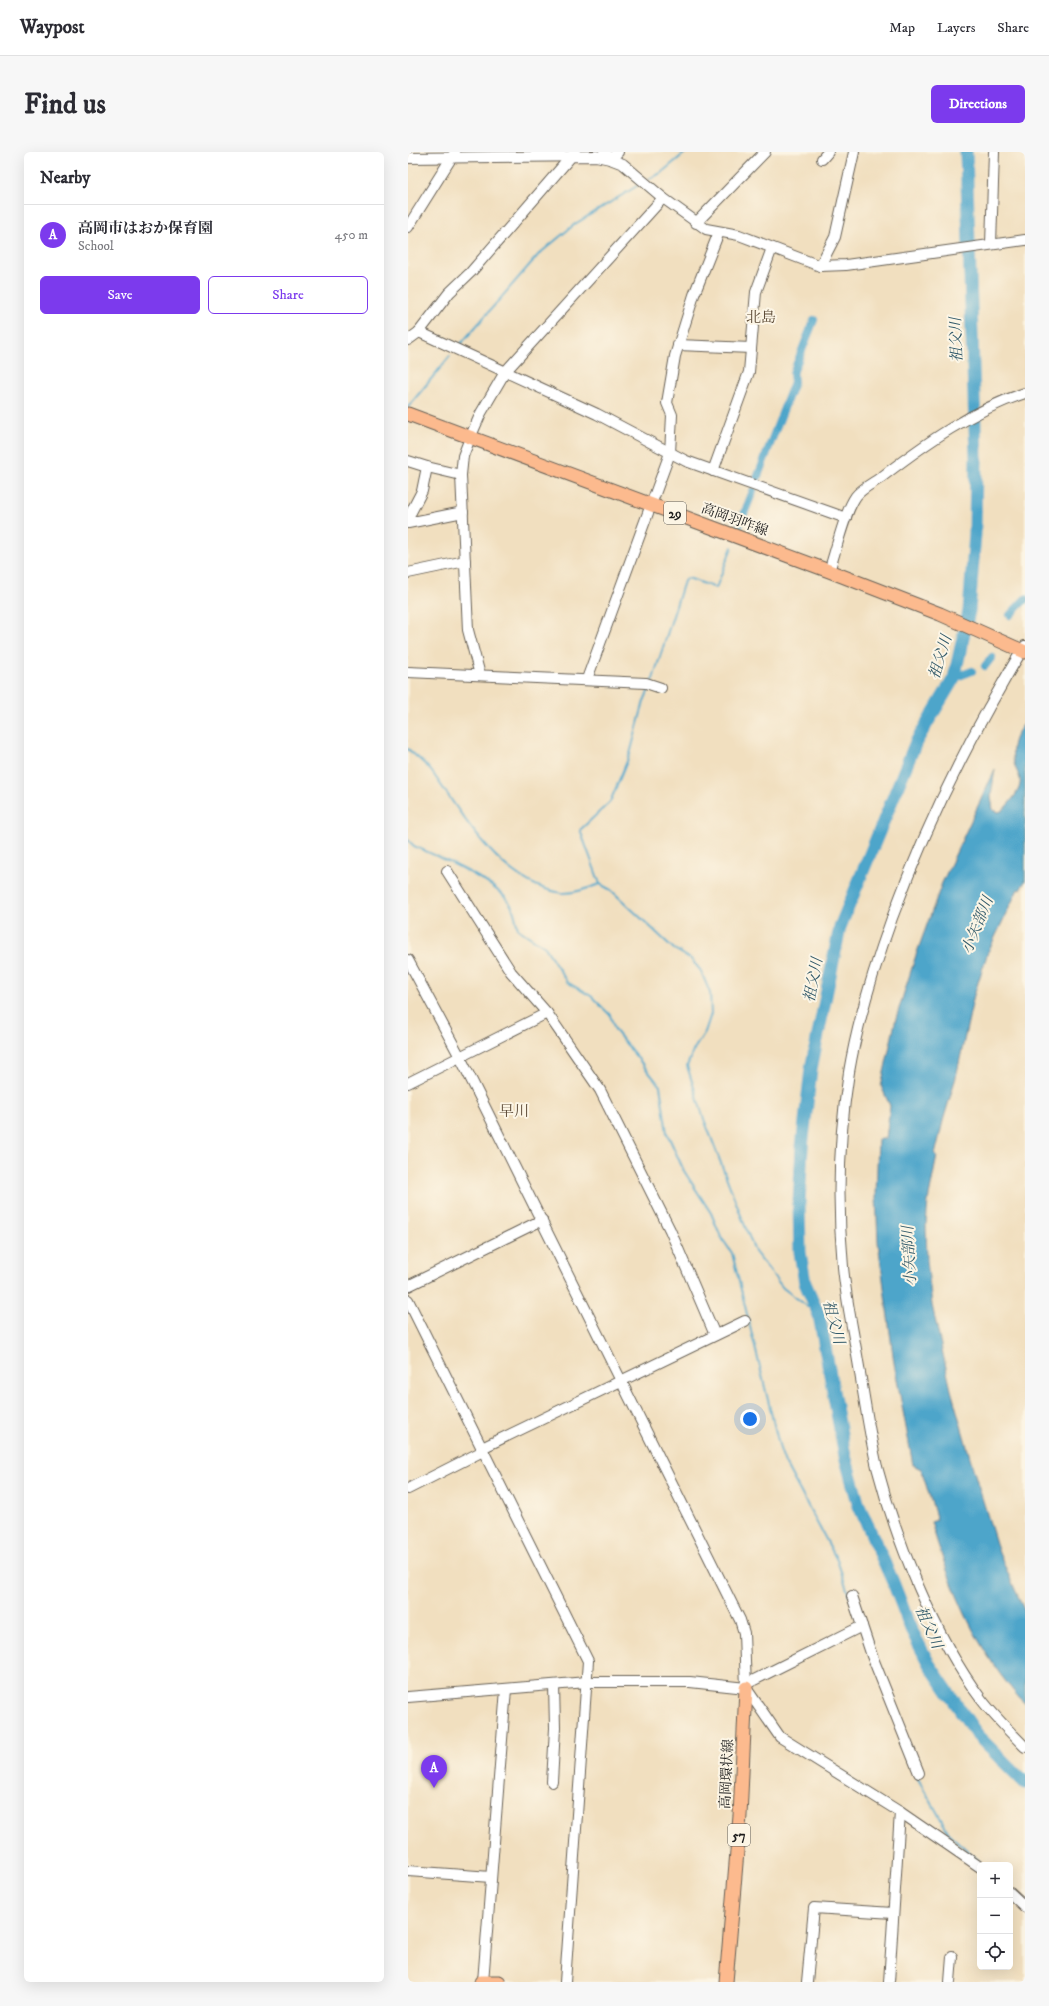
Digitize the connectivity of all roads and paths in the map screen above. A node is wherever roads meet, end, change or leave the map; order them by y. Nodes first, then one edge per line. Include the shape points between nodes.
1 (618, 152) edge
2 (765, 152) edge
3 (854, 152) edge
4 (994, 152) edge
5 (454, 154) edge
6 (574, 154) edge
7 (607, 155) edge
8 (408, 158) edge
9 (663, 198) junction
10 (696, 223) junction
11 (408, 227) edge
12 (719, 232) junction
13 (1025, 240) edge
14 (991, 244) junction
15 (772, 248) junction
16 (820, 266) junction
17 (419, 332) junction
18 (408, 340) edge
19 (678, 345) junction
20 (751, 348) junction
21 (505, 372) junction
22 (1025, 393) edge
23 (408, 414) edge
24 (470, 438) junction
25 (670, 453) junction
26 (408, 461) edge
27 (427, 467) junction
28 (713, 471) junction
29 (461, 475) junction
30 (650, 504) junction
31 (463, 512) junction
32 (408, 518) edge
33 (846, 518) junction
34 (408, 523) edge
35 (465, 561) junction
36 (829, 571) junction
37 (408, 573) edge
38 (1024, 649) edge
39 (408, 672) edge
40 (480, 675) junction
41 (587, 679) junction
42 (654, 685) dead end
43 (447, 871) dead end
44 (408, 960) edge
45 (547, 1013) junction
46 (460, 1057) junction
47 (408, 1083) edge
48 (542, 1220) junction
49 (408, 1286) edge
50 (408, 1300) edge
51 (745, 1321) dead end
52 (715, 1335) junction
53 (621, 1381) junction
54 (477, 1453) junction
55 (408, 1489) edge
56 (852, 1596) dead end
57 (860, 1626) junction
58 (583, 1682) junction
59 (554, 1685) junction
60 (746, 1686) junction
61 (506, 1689) junction
62 (408, 1696) edge
63 (1025, 1747) edge
64 (919, 1773) dead end
65 (552, 1782) dead end
66 (900, 1812) junction
67 (977, 1865) edge
68 (408, 1872) edge
69 (491, 1877) junction
70 (1013, 1896) edge
71 (1025, 1907) edge
72 (894, 1913) junction
73 (952, 1957) dead end
74 (482, 1982) edge
75 (499, 1982) edge
76 (565, 1982) edge
77 (726, 1982) edge
78 (807, 1982) edge
79 (889, 1982) edge
80 (950, 1982) edge

1 - 7 street
2 - 10 street
3 - 16 street via 835,237
4 - 14 street
5 - 6 street
5 - 8 street
5 - 11 street
6 - 7 street
6 - 17 street via 471,272 449,293
7 - 9 street via 623,164
9 - 10 street
9 - 21 street
10 - 12 street
12 - 15 street via 739,235
12 - 19 street via 694,295
13 - 14 street
14 - 16 street via 846,265
15 - 16 street
15 - 20 street via 756,292
17 - 18 street
17 - 21 street
19 - 20 street
19 - 25 street via 667,403 672,415
20 - 28 street via 749,372
21 - 24 street
21 - 25 street via 597,414
22 - 33 street via 987,408 904,459 856,496
23 - 24 main road, 高岡羽咋線 / 29
24 - 29 street via 463,456
24 - 30 main road, 高岡羽咋線 / 29
25 - 28 street
25 - 30 street
26 - 27 street
27 - 29 street
27 - 32 street via 422,491
28 - 33 street
29 - 31 street
30 - 36 main road, 高岡羽咋線 / 29
30 - 41 street
31 - 34 street
31 - 35 street
33 - 36 street
35 - 37 street
35 - 40 street via 468,630
36 - 38 main road, 高岡羽咋線 / 29
38 - 63 street via 967,746 944,794 916,856 874,967 849,1072 844,1120 841,1215 843,1268 854,1338 877,1466 890,1510 908,1560 940,1632 981,1699
39 - 40 street
40 - 41 street
41 - 42 street
43 - 45 street via 511,972
44 - 46 street
45 - 46 street
45 - 52 street via 600,1090 670,1230
46 - 47 street
46 - 48 street
48 - 49 street
48 - 53 street
50 - 54 street
51 - 52 street
52 - 53 street
53 - 54 street
53 - 60 street via 740,1620 744,1633
54 - 55 street
54 - 58 street via 588,1661
56 - 57 street
57 - 60 street
57 - 64 street
58 - 59 street
58 - 60 street via 690,1682
58 - 76 street
59 - 61 street
59 - 65 street
60 - 66 street via 780,1737
60 - 77 main road, 高岡環状線 / 57 via 741,1809
61 - 62 street
61 - 69 street
66 - 67 street
66 - 72 street
68 - 69 street
69 - 74 street
70 - 71 street
72 - 78 street via 814,1908
72 - 79 street
73 - 80 street
74 - 75 main road

